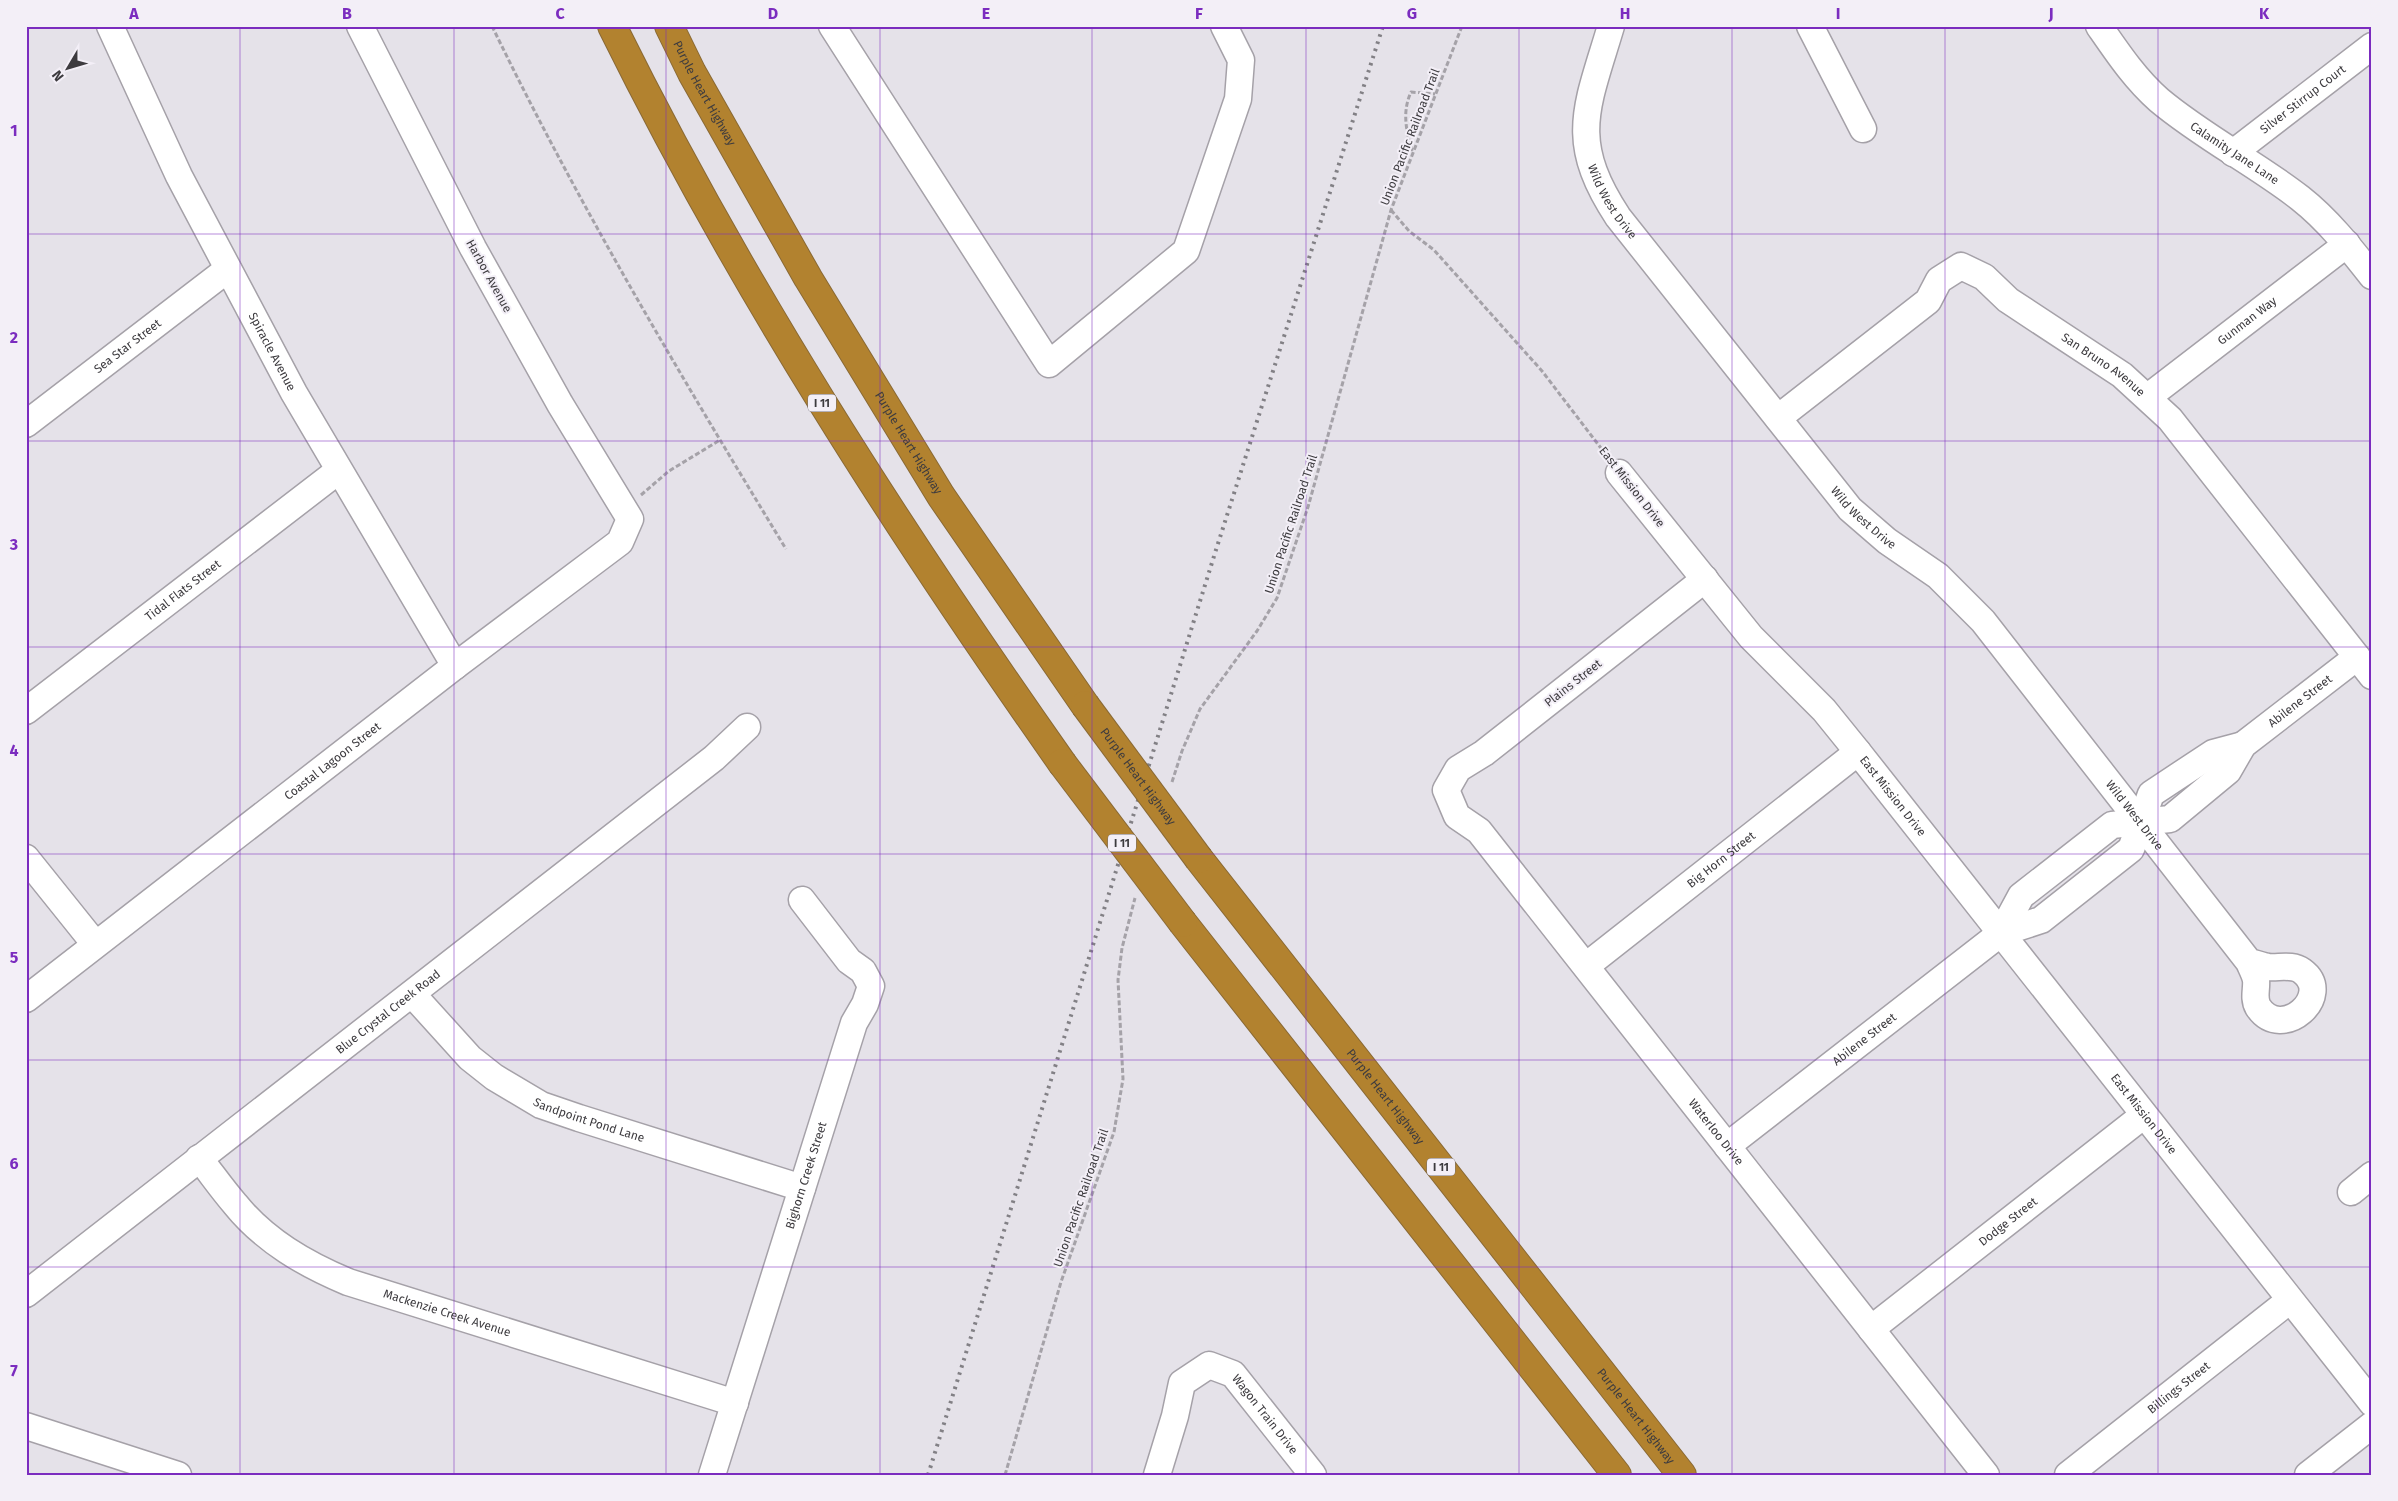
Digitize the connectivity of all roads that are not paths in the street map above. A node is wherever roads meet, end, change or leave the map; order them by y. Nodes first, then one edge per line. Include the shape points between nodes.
1 (110, 26) edge
2 (360, 26) edge
3 (612, 26) edge
4 (669, 26) edge
5 (832, 26) edge
6 (1224, 26) edge
7 (1611, 26) edge
8 (1810, 26) edge
9 (2099, 26) edge
10 (2372, 46) edge
11 (1863, 129) dead end
12 (2233, 153) junction
13 (2347, 244) junction
14 (228, 269) junction
15 (2372, 276) edge
16 (2148, 397) junction
17 (1778, 418) junction
18 (26, 424) edge
19 (338, 471) junction
20 (1619, 473) road end
21 (630, 519) joint
22 (1704, 579) junction
23 (454, 666) junction
24 (2364, 667) edge
25 (26, 711) edge
26 (747, 727) dead end
27 (1858, 752) junction
28 (1446, 790) joint
29 (2140, 822) junction
30 (26, 858) edge
31 (802, 900) dead end
32 (2001, 933) junction
33 (95, 944) junction
34 (2249, 962) dead end
35 (1586, 966) junction
36 (412, 994) junction
37 (26, 999) edge
38 (2144, 1115) junction
39 (1727, 1146) junction
40 (199, 1158) junction
41 (2372, 1176) edge
42 (802, 1188) junction
43 (2352, 1192) dead end
44 (26, 1294) edge
45 (2290, 1300) junction
46 (1871, 1329) junction
47 (2370, 1396) edge
48 (735, 1403) junction
49 (2372, 1425) edge
50 (26, 1426) edge
51 (178, 1475) edge
52 (712, 1475) edge
53 (1157, 1475) edge
54 (1313, 1475) edge
55 (1617, 1475) edge
56 (1682, 1475) edge
57 (1986, 1475) edge
58 (2068, 1475) edge
59 (2308, 1475) edge

1 - 14 street, Spiracle Avenue via 179,176
2 - 21 street, Harbor Avenue via 482,264 560,404
3 - 55 highway, I 11, bridge via 700,194 796,361 968,629 1062,763 1182,923
4 - 56 highway, Purple Heart Highway / I 11, bridge via 692,73 808,278 941,496 1085,705 1199,859
5 - 6 street via 1049,364 1186,251 1238,99 1240,60
7 - 17 street, Wild West Drive via 1586,108 1586,136 1594,175 1618,216
8 - 11 street
9 - 12 street, Calamity Jane Lane via 2135,75 2158,99
10 - 12 street, Silver Stirrup Court
12 - 13 street, Calamity Jane Lane via 2300,199
13 - 15 street, Calamity Jane Lane
13 - 16 street, Gunman Way
14 - 18 street, Sea Star Street
14 - 19 street, Spiracle Avenue
16 - 17 street, San Bruno Avenue via 2096,356 2008,300 1984,277 1961,266 1939,280 1928,301
16 - 24 street, San Bruno Avenue via 2189,442
17 - 29 street, Wild West Drive via 1850,509 1938,576 1983,621
19 - 23 street, Spiracle Avenue
19 - 25 street, Tidal Flats Street
20 - 22 street, East Mission Drive
21 - 23 street, Coastal Lagoon Street via 620,542
22 - 27 street, East Mission Drive via 1751,637 1824,710
22 - 28 street, Plains Street via 1484,753 1458,769
23 - 33 street, Coastal Lagoon Street
24 - 29 street, Abilene Street via 2243,745 2228,770 2170,818
26 - 36 street, Blue Crystal Creek Road via 714,758
27 - 32 street, East Mission Drive
27 - 35 street, Big Horn Street
28 - 35 street, Waterloo Drive via 1457,816 1479,831
29 - 32 street, Abilene Street via 2131,849 2040,920
29 - 34 street, Wild West Drive
30 - 33 street
31 - 42 street, Bighorn Creek Street via 849,961 863,971 871,986 854,1023
32 - 38 street, East Mission Drive
32 - 39 street, Abilene Street
33 - 37 street, Coastal Lagoon Street
35 - 39 street, Waterloo Drive
36 - 40 street, Blue Crystal Creek Road
36 - 42 street, Sandpoint Pond Lane via 470,1058 494,1077 541,1104
38 - 45 street, East Mission Drive
38 - 46 street, Dodge Street
39 - 46 street, Waterloo Drive
40 - 44 street, Blue Crystal Creek Road
40 - 48 street, Mackenzie Creek Avenue via 235,1205 256,1226 277,1244 323,1272
41 - 43 street
42 - 48 street, Bighorn Creek Street
45 - 47 street, East Mission Drive
45 - 58 street, Billings Street
46 - 57 street, Waterloo Drive
48 - 52 street, Bighorn Creek Street
49 - 59 street
50 - 51 street
53 - 54 street, Wagon Train Drive via 1182,1383 1209,1365 1233,1374

